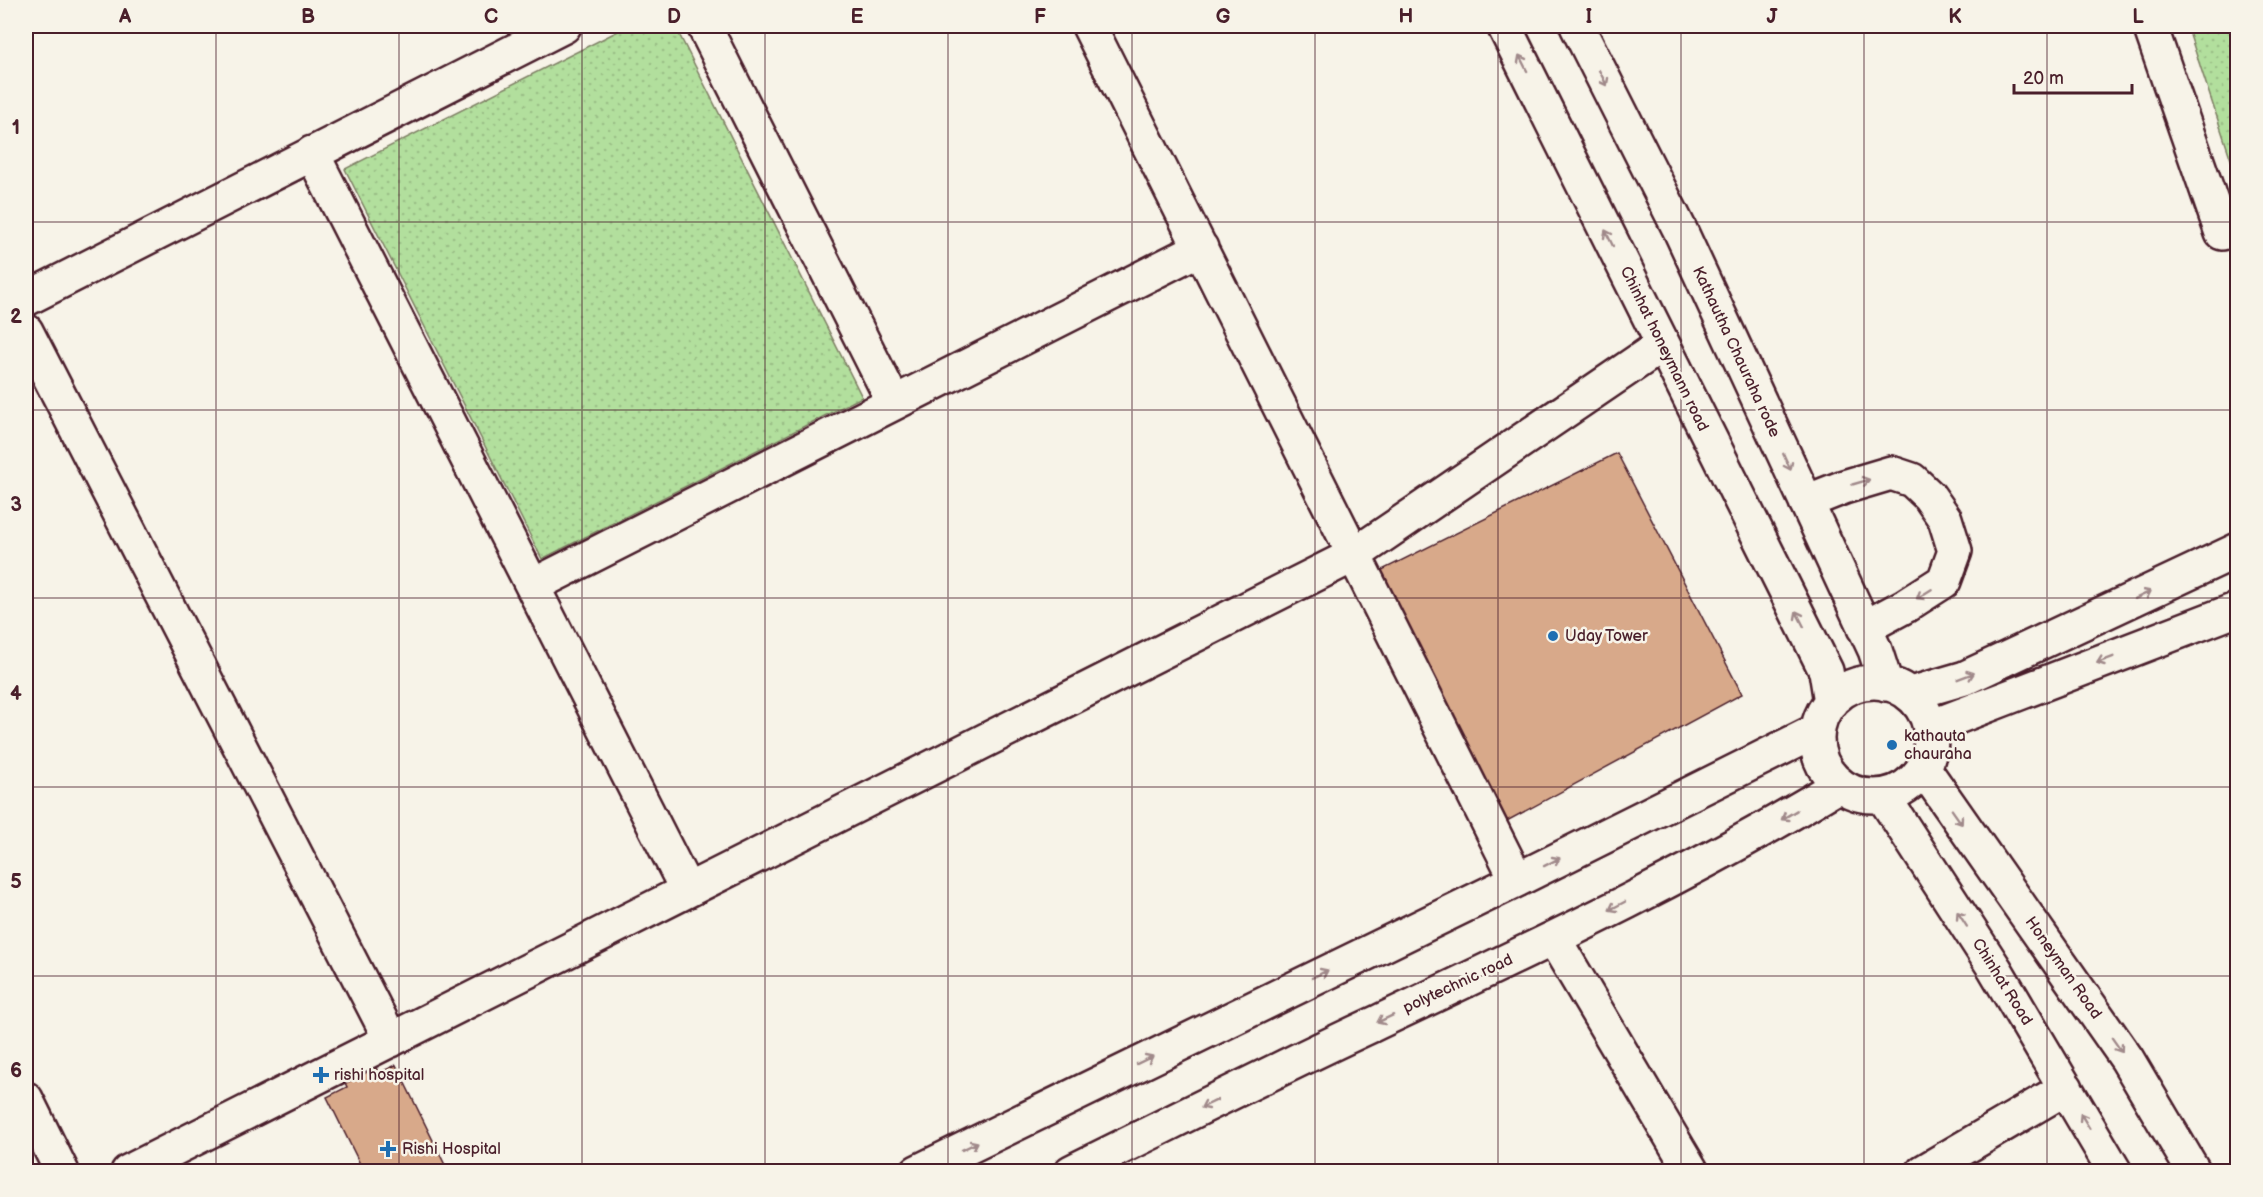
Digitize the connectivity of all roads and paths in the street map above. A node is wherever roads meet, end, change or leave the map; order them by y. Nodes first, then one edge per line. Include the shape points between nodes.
1 (564, 26) edge
2 (704, 26) edge
3 (1089, 26) edge
4 (1504, 26) edge
5 (1577, 26) edge
6 (2150, 26) edge
7 (312, 153) junction
8 (2238, 226) edge
9 (1201, 248) junction
10 (26, 299) edge
11 (26, 331) edge
12 (1662, 345) junction
13 (894, 403) junction
14 (1806, 502) junction
15 (2238, 550) edge
16 (1354, 555) junction
17 (534, 585) junction
18 (2238, 609) edge
19 (1864, 628) junction
20 (1898, 689) junction
21 (1825, 701) junction
22 (1931, 727) junction
23 (1924, 769) junction
24 (1839, 784) junction
25 (1883, 796) junction
26 (1517, 880) junction
27 (687, 890) junction
28 (1554, 939) junction
29 (391, 1040) junction
30 (2066, 1088) junction
31 (26, 1099) edge
32 (62, 1172) edge
33 (128, 1172) edge
34 (917, 1172) edge
35 (1071, 1172) edge
36 (1692, 1172) edge
37 (1923, 1172) edge
38 (2115, 1172) edge
39 (2194, 1172) edge

1 - 7 street
2 - 13 street
3 - 9 street
12 -> 4 street, Chinhat honeymann road
5 -> 14 street, Kathautha Chauraha rode via 1680,230
6 - 8 street via 2222,233
7 - 10 street
7 - 17 street
9 - 13 street
9 - 16 street
11 - 29 street
12 - 16 street
21 -> 12 street, Chinhat honeymann road
13 - 17 street
14 - 19 street, Kathautha Chauraha rode
14 -> 19 street via 1891,473 1912,480 1945,519 1955,551 1944,581
20 -> 15 street via 1965,678
16 - 26 street
16 - 27 street
17 - 27 street
18 -> 22 street
19 - 20 street, Kathautha Chauraha rode
20 - 21 street via 1866,682
20 - 22 street via 1923,708
21 - 24 street via 1818,750 1825,770
26 -> 21 street
22 - 23 street via 1931,748
23 - 25 street via 1906,787
23 -> 39 street, Honeyman Road via 2127,1059
24 - 25 street via 1860,795
24 -> 28 street, polytechnic road via 1782,820
30 -> 25 street, Chinhat Road via 1995,969
34 -> 26 street
27 - 29 street
28 -> 35 street, polytechnic road
28 - 36 street
29 - 33 street
30 - 37 street
38 -> 30 street, Chinhat Road
31 - 32 street

